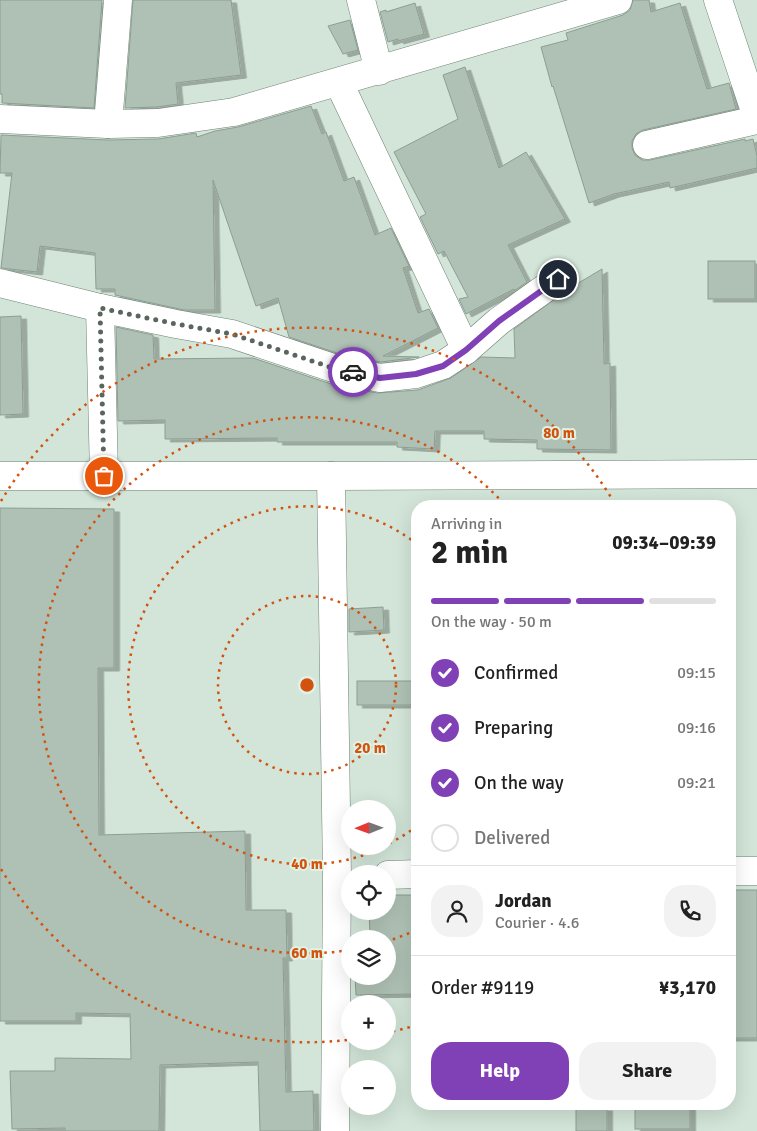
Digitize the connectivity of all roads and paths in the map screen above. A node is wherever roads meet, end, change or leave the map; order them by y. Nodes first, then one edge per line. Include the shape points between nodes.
1 (118, 0) edge
2 (360, 0) edge
3 (618, 0) edge
4 (718, 0) edge
5 (379, 71) junction
6 (339, 82) junction
7 (0, 119) edge
8 (757, 119) edge
9 (108, 124) junction
10 (647, 146) dead end
11 (558, 279) dead end
12 (0, 283) edge
13 (100, 308) junction
14 (466, 350) junction
15 (757, 474) edge
16 (0, 476) edge
17 (104, 476) junction
18 (331, 476) junction
19 (343, 865) edge
20 (736, 871) edge
21 (757, 871) edge
22 (411, 874) edge
23 (396, 875) edge
24 (342, 920) edge
25 (335, 1131) edge

1 - 9 street
2 - 5 street
3 - 5 street
4 - 8 street
5 - 6 street
6 - 9 street via 234,112 158,123
6 - 14 street
7 - 9 street
8 - 10 street
11 - 14 street via 499,321
12 - 13 street
13 - 14 street via 232,334 336,369 380,378 416,374 443,366
13 - 17 street
15 - 18 street
16 - 17 street
17 - 18 street
18 - 19 street
20 - 21 street
22 - 23 street
24 - 25 street

